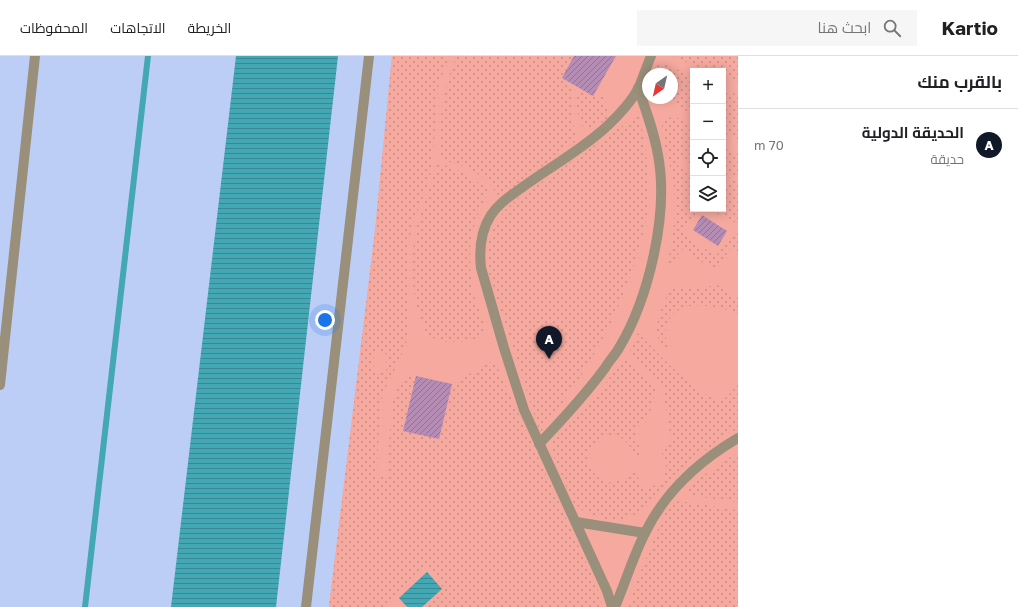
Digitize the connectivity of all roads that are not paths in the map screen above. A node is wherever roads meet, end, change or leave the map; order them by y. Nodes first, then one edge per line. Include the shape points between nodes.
1 (34, 56) edge
2 (368, 56) edge
3 (651, 56) edge
4 (638, 88) junction
5 (0, 385) edge
6 (738, 438) edge
7 (539, 444) junction
8 (576, 522) junction
9 (645, 533) junction
10 (306, 607) edge
11 (613, 607) edge

1 - 5 street
2 - 10 street
3 - 4 street
4 - 7 street via 650,121 658,156 661,192 653,260 646,288 619,348 591,387
4 - 7 street via 626,106 604,129 499,204 484,228 480,254 481,268 508,362 524,410
6 - 9 street via 702,462 685,478 668,497
7 - 8 street
8 - 9 street
8 - 11 street
9 - 11 street

